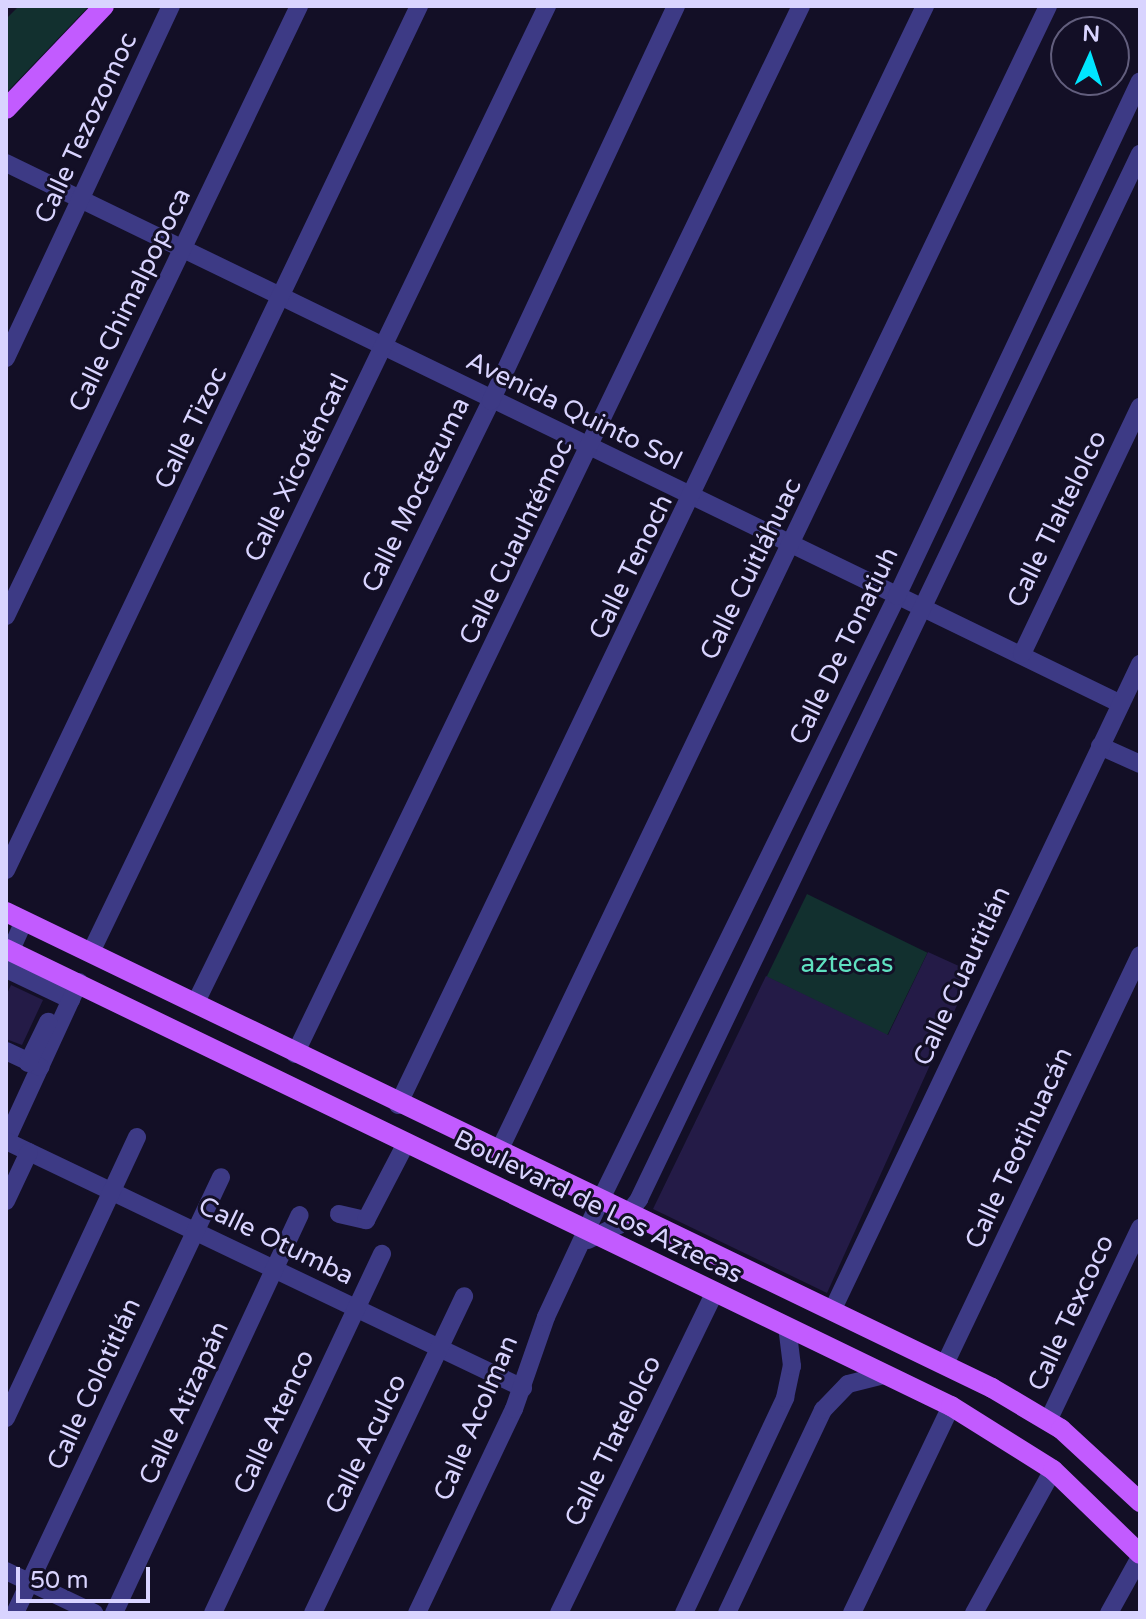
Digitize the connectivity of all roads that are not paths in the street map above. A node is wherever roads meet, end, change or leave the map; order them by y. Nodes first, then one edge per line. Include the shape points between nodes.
1 (104, 6) edge
2 (171, 6) edge
3 (299, 6) edge
4 (419, 6) edge
5 (547, 6) edge
6 (676, 6) edge
7 (801, 6) edge
8 (925, 6) edge
9 (1048, 6) edge
10 (1140, 81) edge
11 (6, 109) edge
12 (1140, 154) edge
13 (6, 163) edge
14 (82, 199) junction
15 (184, 249) junction
16 (282, 300) junction
17 (384, 348) junction
18 (6, 358) edge
19 (491, 401) junction
20 (1140, 407) edge
21 (590, 449) junction
22 (693, 498) junction
23 (791, 546) junction
24 (897, 596) junction
25 (924, 609) junction
26 (6, 616) edge
27 (1022, 654) junction
28 (1140, 664) edge
29 (1121, 704) junction
30 (1100, 746) junction
31 (1140, 764) edge
32 (6, 870) edge
33 (15, 916) edge
34 (91, 952) junction
35 (1140, 955) edge
36 (7, 958) edge
37 (122, 967) junction
38 (70, 989) junction
39 (108, 995) junction
40 (195, 1004) junction
41 (6, 1051) edge
42 (295, 1054) junction
43 (34, 1065) junction
44 (398, 1105) junction
45 (137, 1137) dead end
46 (6, 1141) edge
47 (406, 1143) junction
48 (29, 1152) junction
49 (498, 1153) junction
50 (221, 1177) dead end
51 (112, 1192) junction
52 (6, 1201) edge
53 (600, 1201) junction
54 (339, 1214) dead end
55 (300, 1215) dead end
56 (628, 1215) junction
57 (1140, 1228) edge
58 (195, 1230) junction
59 (589, 1236) junction
60 (382, 1254) dead end
61 (275, 1269) junction
62 (715, 1292) junction
63 (464, 1296) dead end
64 (356, 1309) junction
65 (832, 1311) junction
66 (787, 1326) junction
67 (440, 1349) junction
68 (945, 1364) junction
69 (883, 1375) junction
70 (523, 1388) junction
71 (951, 1406) junction
72 (6, 1418) edge
73 (1048, 1421) junction
74 (1053, 1470) junction
75 (1114, 1476) junction
76 (1091, 1502) junction
77 (1140, 1502) edge
78 (1140, 1556) edge
79 (6, 1571) edge
80 (29, 1581) junction
81 (15, 1613) edge
82 (94, 1613) edge
83 (114, 1613) edge
84 (213, 1613) edge
85 (313, 1613) edge
86 (417, 1613) edge
87 (559, 1613) edge
88 (684, 1613) edge
89 (727, 1613) edge
90 (852, 1613) edge
91 (974, 1613) edge
92 (1109, 1613) edge

1 - 11 main road
2 - 14 street, Calle Tezozomoc
3 - 15 street, Calle Chimalpopoca
4 - 16 street, Calle Tizoc
5 - 17 street, Calle Xicoténcatl
6 - 19 street, Calle Moctezuma
7 - 21 street, Calle Cuauhtémoc
8 - 22 street, Calle Tenoch
9 - 23 street, Calle Cuitláhuac
10 - 24 street, Calle De Tonatiuh
12 - 25 street
13 - 14 street, Avenida Quinto Sol
14 - 15 street, Avenida Quinto Sol
14 - 18 street, Calle Tezozomoc
15 - 16 street, Avenida Quinto Sol
15 - 26 street, Calle Chimalpopoca
16 - 17 street, Avenida Quinto Sol
16 - 32 street, Calle Tizoc
17 - 19 street, Avenida Quinto Sol
17 - 34 street, Calle Xicoténcatl
19 - 21 street, Avenida Quinto Sol
19 - 40 street, Calle Moctezuma
20 - 27 street, Calle Tlaltelolco
21 - 22 street, Avenida Quinto Sol
21 - 42 street, Calle Cuauhtémoc
22 - 23 street, Avenida Quinto Sol
22 - 44 street, Calle Tenoch
23 - 24 street, Avenida Quinto Sol
23 - 49 street, Calle Cuitláhuac
24 - 25 street, Avenida Quinto Sol
24 - 53 street, Calle De Tonatiuh
25 - 27 street, Avenida Quinto Sol
25 - 56 street
27 - 29 street, Avenida Quinto Sol
28 - 29 street, Calle Cuautitlán
29 - 30 street, Calle Cuautitlán
30 - 31 street
30 - 65 street, Calle Cuautitlán
33 - 34 main road, Boulevard de Los Aztecas
33 - 36 street
34 - 37 main road, Boulevard de Los Aztecas
35 - 68 street, Calle Teotihuacán
36 - 38 main road, Boulevard de Los Aztecas
37 - 39 main road
37 - 40 main road, Boulevard de Los Aztecas
38 - 39 main road, Boulevard de Los Aztecas
38 - 43 street
39 - 47 main road, Boulevard de Los Aztecas
40 - 42 main road, Boulevard de Los Aztecas
41 - 43 street
42 - 44 main road, Boulevard de Los Aztecas
43 - 46 street
44 - 49 main road, Boulevard de Los Aztecas
45 - 51 street
46 - 48 street, Calle Otumba
47 - 54 street via 366,1220
47 - 59 main road, Boulevard de Los Aztecas
48 - 51 street, Calle Otumba
48 - 52 street
49 - 53 main road, Boulevard de Los Aztecas
50 - 58 street, Calle Colotitlán
51 - 58 street, Calle Otumba
51 - 72 street
53 - 56 main road, Boulevard de Los Aztecas
53 - 59 street, Calle De Tonatiuh
55 - 61 street, Calle Atizapán
56 - 59 street
56 - 65 main road, Boulevard de Los Aztecas
57 - 73 street, Calle Texcoco
58 - 61 street, Calle Otumba
58 - 80 street, Calle Colotitlán
59 - 62 main road, Boulevard de Los Aztecas
59 - 70 street, Calle Acolman via 546,1317
60 - 64 street, Calle Atenco
61 - 64 street, Calle Otumba
61 - 83 street, Calle Atizapán
62 - 66 main road, Boulevard de Los Aztecas
62 - 87 street, Calle Tlatelolco
63 - 67 street, Calle Aculco
64 - 67 street, Calle Otumba
64 - 84 street, Calle Atenco
65 - 68 main road, Boulevard de Los Aztecas
66 - 69 main road, Boulevard de Los Aztecas
66 - 88 street via 792,1366 785,1398
67 - 70 street, Calle Otumba
67 - 85 street, Calle Aculco
68 - 73 main road, Boulevard de Los Aztecas
69 - 71 main road, Boulevard de Los Aztecas
69 - 89 street via 848,1384 823,1410
70 - 86 street, Calle Acolman
71 - 74 main road, Boulevard de Los Aztecas
71 - 90 street
73 - 75 main road, Boulevard de Los Aztecas
74 - 76 main road, Boulevard de Los Aztecas
74 - 91 street via 1029,1505
75 - 76 main road
75 - 77 main road, Boulevard de Los Aztecas
76 - 78 main road, Boulevard de Los Aztecas
78 - 92 street
79 - 80 street
80 - 81 street, Calle Colotitlán
80 - 82 street

